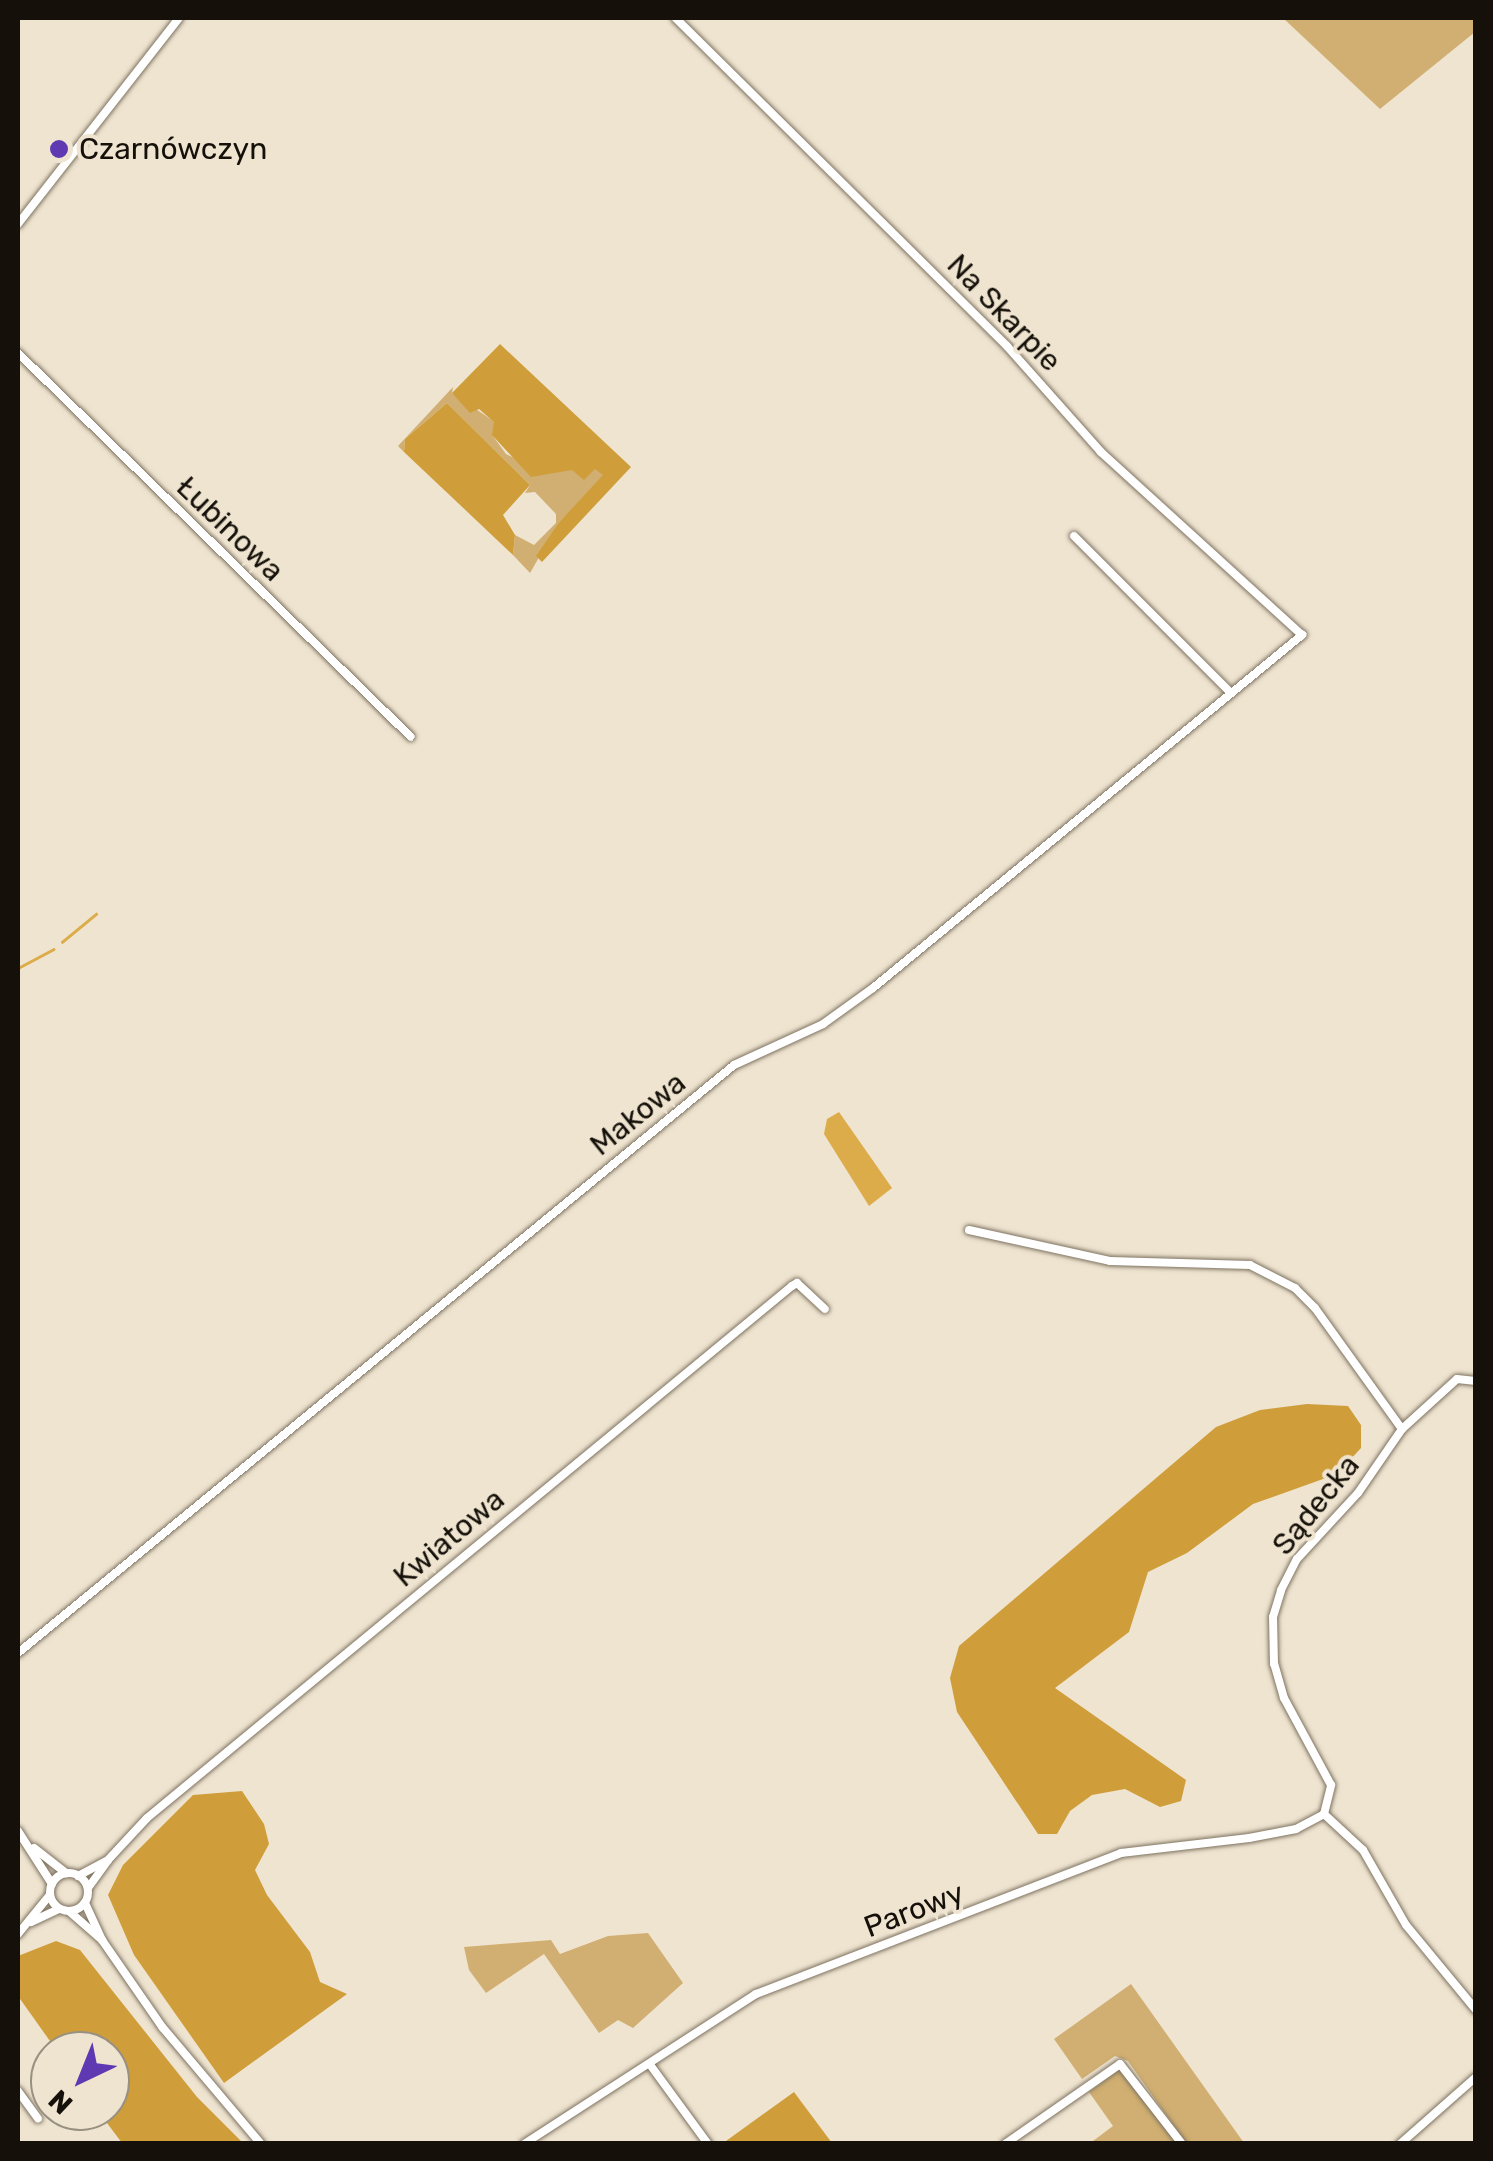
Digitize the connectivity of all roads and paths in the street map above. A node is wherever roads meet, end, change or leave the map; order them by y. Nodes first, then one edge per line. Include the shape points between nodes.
1 (179, 18) edge
2 (676, 18) edge
3 (18, 224) edge
4 (18, 352) edge
5 (1074, 536) dead end
6 (1302, 635) joint
7 (1230, 693) junction
8 (412, 738) dead end
9 (970, 1230) dead end
10 (825, 1309) dead end
11 (1476, 1381) edge
12 (1402, 1430) junction
13 (18, 1653) edge
14 (1324, 1814) junction
15 (18, 1831) edge
16 (30, 1846) junction
17 (108, 1860) junction
18 (66, 1874) junction
19 (78, 1876) junction
20 (52, 1884) junction
21 (88, 1888) junction
22 (50, 1895) junction
23 (85, 1903) junction
24 (60, 1909) junction
25 (70, 1912) junction
26 (31, 1922) junction
27 (18, 1934) edge
28 (102, 1940) junction
29 (1476, 2010) edge
30 (651, 2066) junction
31 (1476, 2077) edge
32 (260, 2144) edge
33 (524, 2144) edge
34 (708, 2144) edge
35 (1006, 2144) edge
36 (1182, 2144) edge
37 (1400, 2144) edge

1 - 3 street
2 - 6 street, Na Skarpie via 1007,346 1101,452
4 - 8 street, Łubinowa
5 - 7 street
6 - 7 street, Makowa
7 - 13 street, Makowa via 873,988 823,1024 734,1065
9 - 12 street via 1110,1261 1250,1265 1295,1288 1315,1308
10 - 17 street, Kwiatowa via 797,1283 792,1286 147,1818
11 - 12 street, Sądecka via 1458,1379
12 - 14 street, Sądecka via 1297,1560 1272,1617 1284,1698 1332,1785
14 - 29 street via 1362,1850 1406,1925
14 - 30 street, Parowy via 1296,1829 1120,1853 756,1994
15 - 16 street
16 - 18 street
16 - 20 street
17 - 19 street, Kwiatowa
17 - 21 street, Kwiatowa
18 - 19 street
18 - 20 street
19 - 21 street
20 - 22 street
21 - 23 street
22 - 24 street
22 - 26 street
23 - 25 street
23 - 28 street
24 - 25 street
24 - 26 street
25 - 28 street
26 - 27 street
28 - 32 street via 198,2075
30 - 33 street, Parowy
30 - 34 street
31 - 37 street
35 - 36 street via 1120,2064

